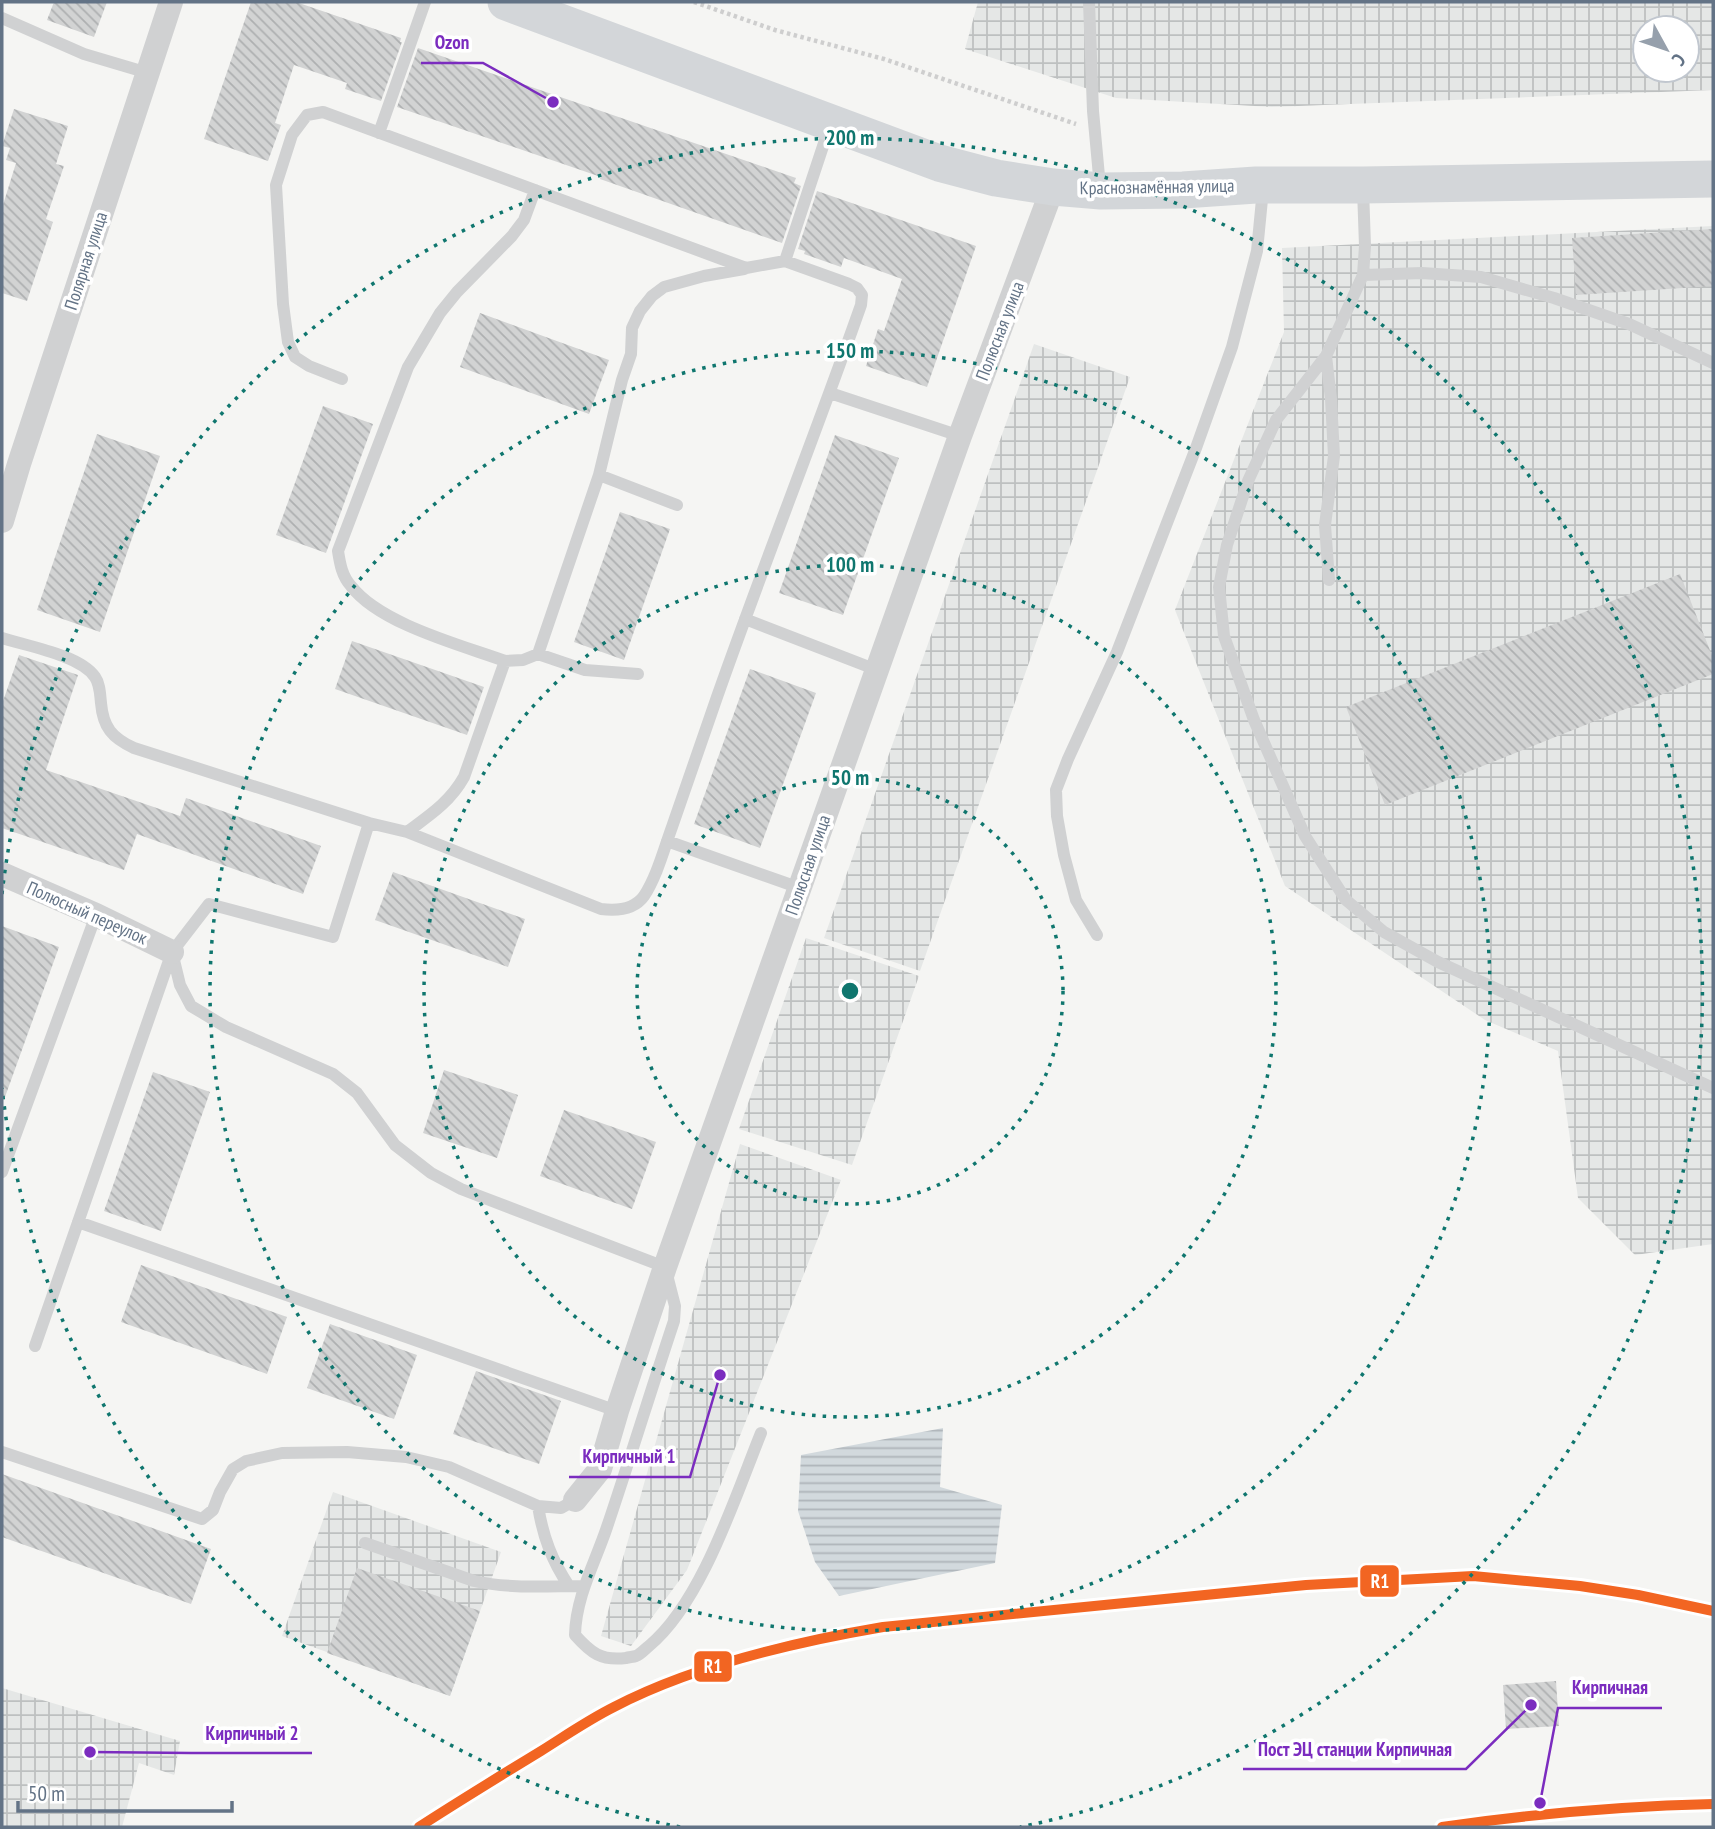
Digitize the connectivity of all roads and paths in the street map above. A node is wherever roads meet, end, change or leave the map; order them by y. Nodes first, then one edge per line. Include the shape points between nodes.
1 (171, 2) edge
2 (425, 2) edge
3 (506, 2) edge
4 (694, 2) edge
5 (1089, 2) edge
6 (2, 18) edge
7 (148, 73) junction
8 (831, 123) junction
9 (1094, 130) junction
10 (379, 132) junction
11 (1713, 179) edge
12 (1264, 185) junction
13 (1363, 185) junction
14 (1054, 187) junction
15 (535, 190) junction
16 (1101, 191) junction
17 (785, 261) junction
18 (746, 268) junction
19 (1363, 275) junction
20 (1326, 356) junction
21 (1713, 362) edge
22 (342, 379) dead end
23 (830, 393) junction
24 (960, 436) junction
25 (599, 475) junction
26 (677, 505) dead end
27 (2, 521) edge
28 (1329, 580) dead end
29 (745, 619) junction
30 (2, 638) edge
31 (538, 654) junction
32 (505, 661) junction
33 (877, 670) junction
34 (638, 674) dead end
35 (369, 823) junction
36 (407, 832) junction
37 (667, 841) junction
38 (2, 874) edge
39 (800, 888) junction
40 (96, 915) junction
41 (1097, 935) dead end
42 (172, 952) junction
43 (1713, 1088) edge
44 (2, 1172) edge
45 (78, 1222) junction
46 (665, 1268) junction
47 (35, 1346) dead end
48 (617, 1411) junction
49 (761, 1433) dead end
50 (2, 1452) edge
51 (575, 1500) joint
52 (538, 1506) junction
53 (366, 1543) dead end
54 (569, 1586) junction
55 (584, 1587) junction

1 - 7 street, Полярная улица
2 - 10 lane
3 - 8 main road, Краснознамённая улица
4 - 9 path via 775,30 884,59
5 - 9 lane
6 - 7 lane via 84,54
7 - 27 street, Полярная улица via 15,463
8 - 14 main road, Краснознамённая улица via 939,163
8 - 17 lane
9 - 16 lane
10 - 15 lane
10 - 22 lane via 323,112 307,115 292,135 276,185 288,342 295,357
11 - 13 main road, Краснознамённая улица
12 - 13 main road, Краснознамённая улица
12 - 16 main road, Краснознамённая улица
12 - 41 lane via 1257,251 1232,348 1118,652 1056,790 1064,855 1076,900
13 - 19 lane
14 - 16 main road, Краснознамённая улица
14 - 24 street, Полюсная улица
15 - 18 lane
15 - 32 lane via 524,220 440,313 408,368 338,551 341,569 366,601 405,625
17 - 18 lane
17 - 23 lane via 849,284 862,295
18 - 25 lane via 664,287 640,312 632,328 631,354
19 - 20 lane
19 - 21 lane via 1481,277 1629,324
20 - 28 lane via 1334,456 1325,525
20 - 43 lane via 1276,420 1248,481 1219,587 1224,636 1254,720 1305,836 1346,900 1384,932 1438,962
23 - 24 lane
23 - 29 lane
24 - 33 street, Полюсная улица
25 - 26 lane
25 - 31 lane
29 - 33 lane
29 - 37 lane
30 - 35 lane via 77,660 95,677 109,730 119,741
31 - 32 lane
31 - 34 lane via 585,670
32 - 36 lane via 456,791
33 - 39 street, Полюсная улица
35 - 36 lane
35 - 42 lane via 333,937 209,904
36 - 37 lane via 601,909 617,911 643,898
37 - 39 lane
38 - 40 street, Полюсный переулок
39 - 46 street, Полюсная улица
40 - 42 street, Полюсный переулок
40 - 44 lane
42 - 45 lane
42 - 46 lane via 191,1006 226,1027 333,1074 357,1093 395,1145 431,1173 461,1189
45 - 47 lane
45 - 48 lane
46 - 48 street, Полюсная улица
46 - 55 lane via 674,1321
48 - 51 street, Полюсная улица via 600,1469
49 - 55 lane via 702,1573 658,1638 636,1656 614,1659 588,1650 575,1635
50 - 52 lane via 202,1519 213,1510 233,1469 282,1453 406,1457 449,1467
51 - 52 lane via 561,1508
52 - 54 lane via 547,1548
53 - 54 lane via 482,1583
54 - 55 lane

